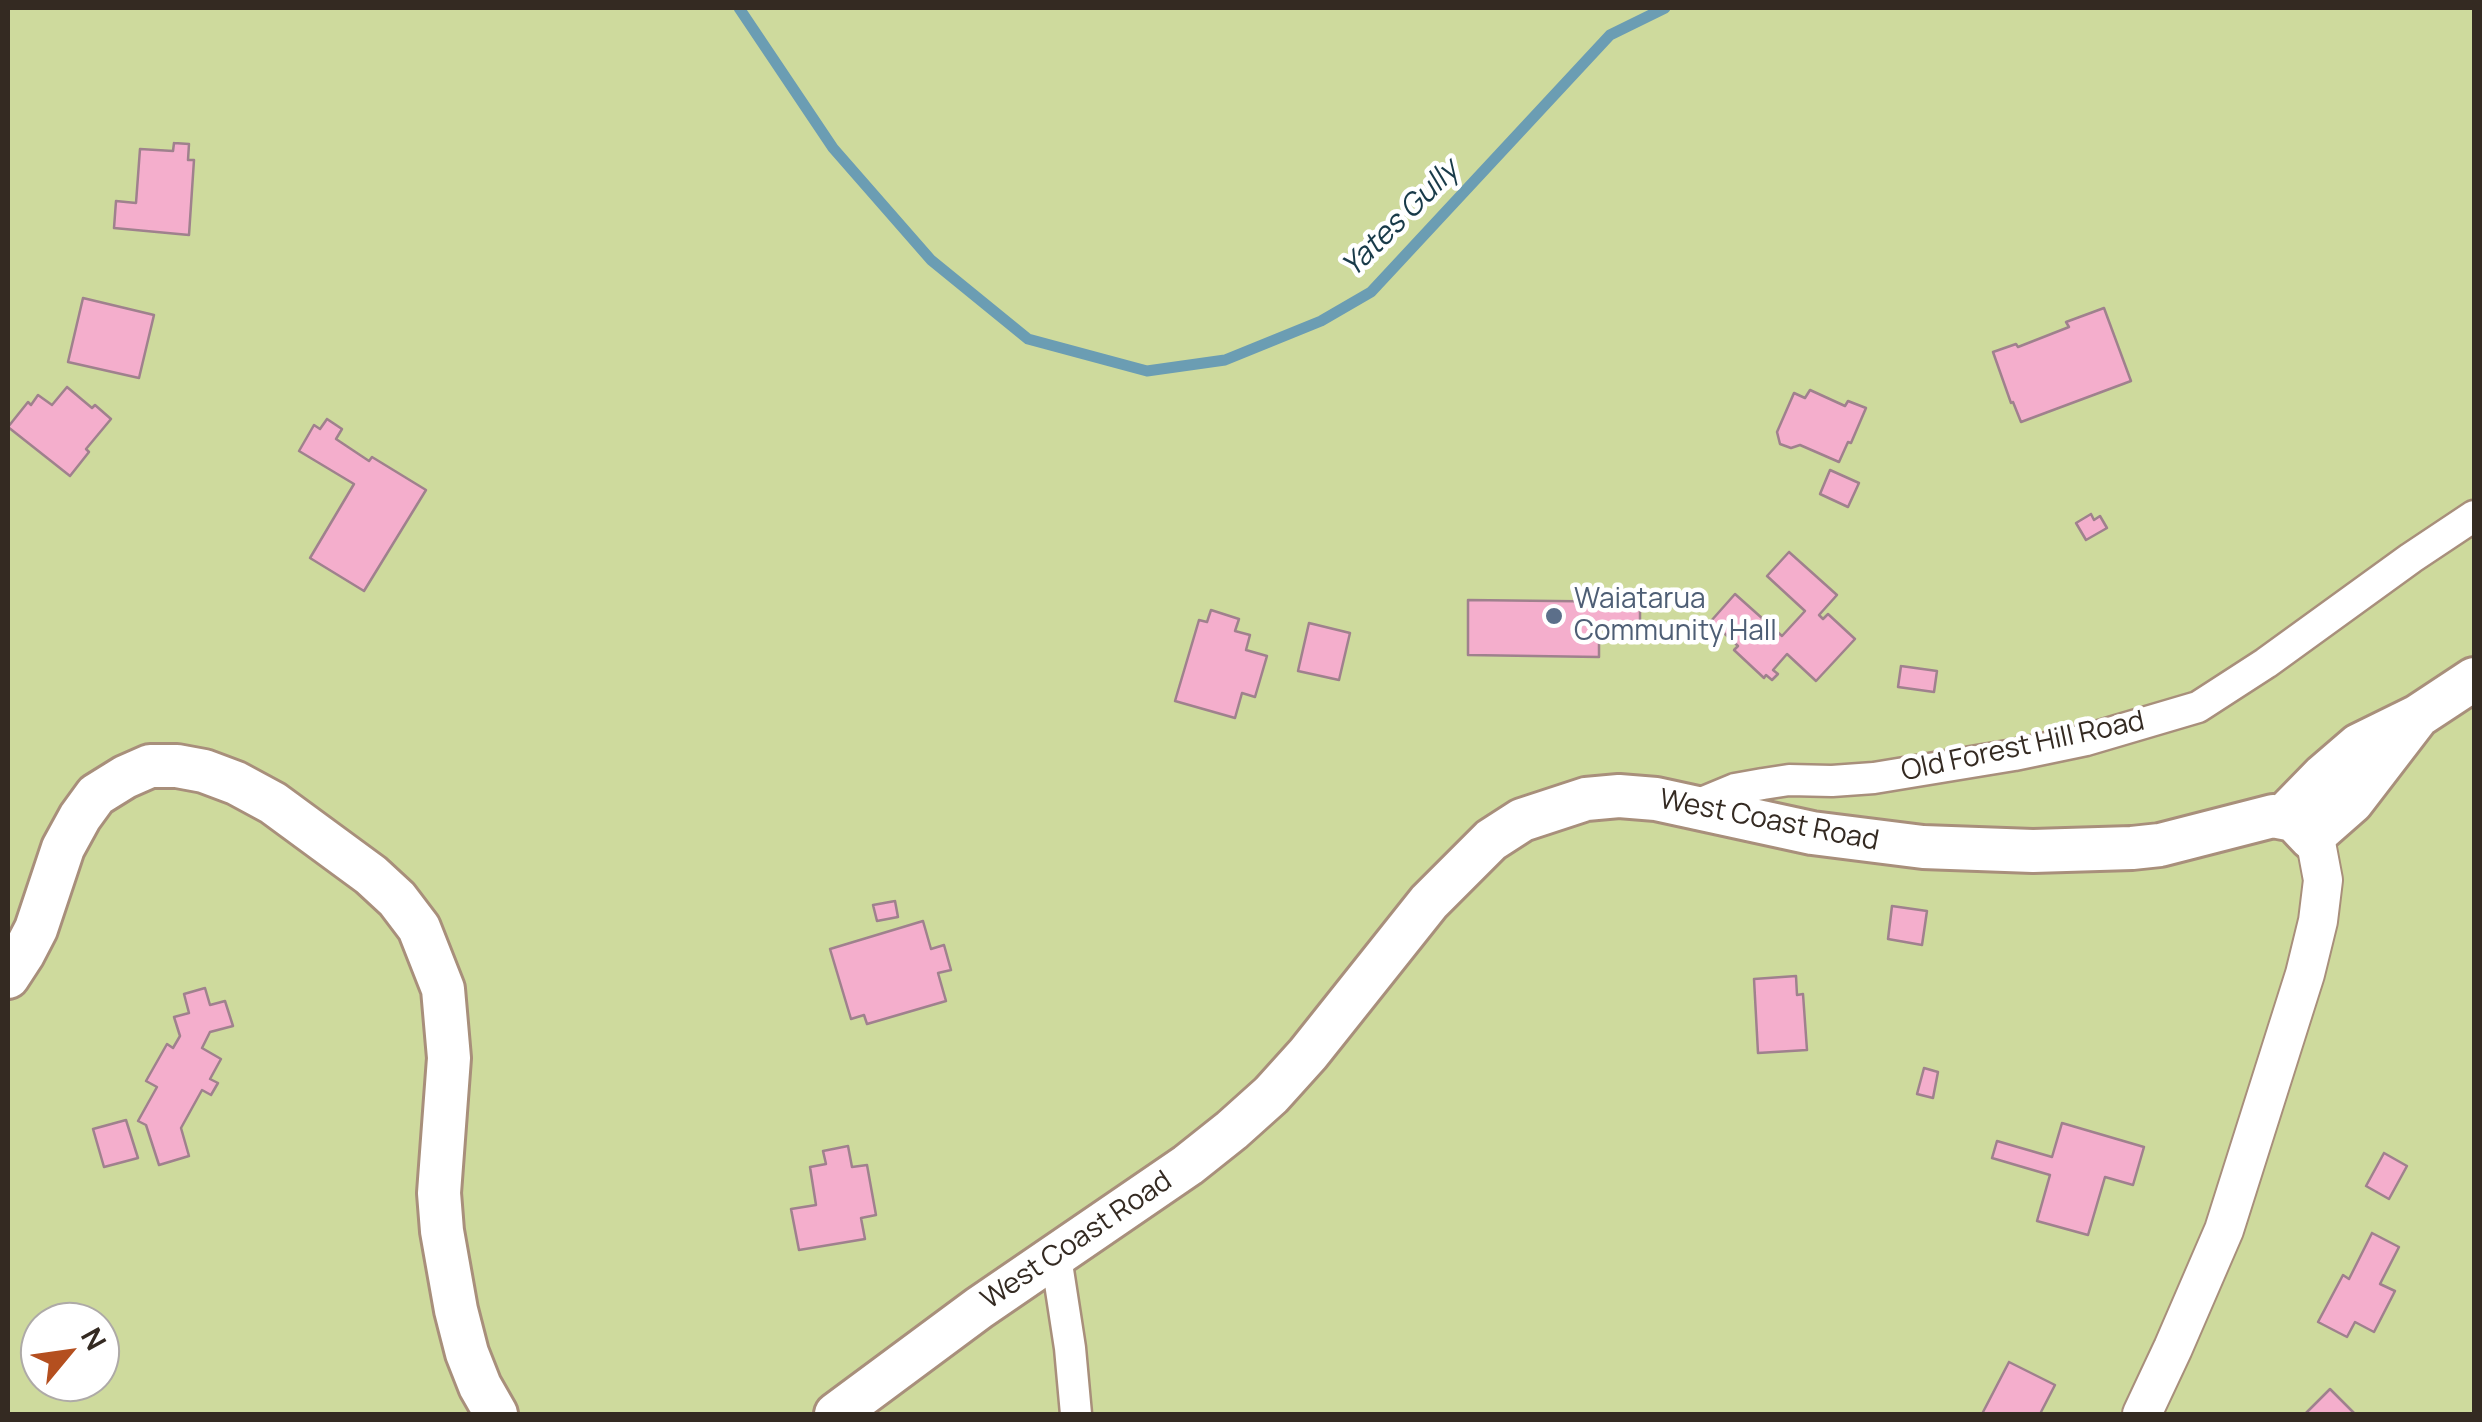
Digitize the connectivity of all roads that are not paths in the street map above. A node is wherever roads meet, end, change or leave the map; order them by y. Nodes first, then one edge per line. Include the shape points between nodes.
1 (2474, 516) edge
2 (2474, 678) edge
3 (1694, 806) junction
4 (2297, 827) junction
5 (8, 977) edge
6 (1056, 1257) junction
7 (496, 1414) edge
8 (836, 1414) edge
9 (1076, 1414) edge
10 (2142, 1414) edge

1 - 3 street, Old Forest Hill Road via 2198,707 2014,755 1874,778 1763,784
2 - 4 main road via 2418,716 2352,802
3 - 4 main road, West Coast Road via 1873,842 2033,852 2160,845 2259,818
3 - 6 main road, West Coast Road via 1638,797 1586,799 1522,820 1491,840 1430,902 1271,1095 1188,1164
4 - 10 street via 2317,848 2324,880 2305,974 2224,1230
5 - 7 main road via 36,928 80,817 96,795 150,766 204,771 236,783 372,875 419,928 444,989 442,1231 467,1353
6 - 8 main road, West Coast Road
6 - 9 street

